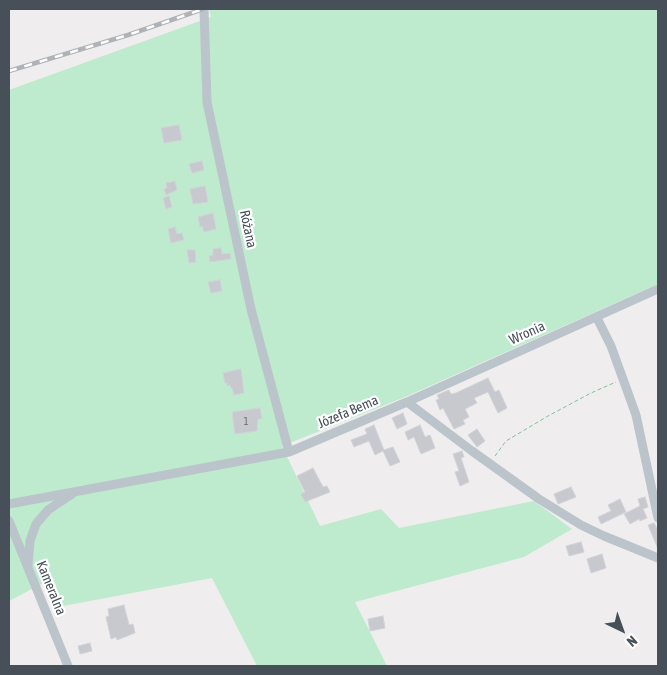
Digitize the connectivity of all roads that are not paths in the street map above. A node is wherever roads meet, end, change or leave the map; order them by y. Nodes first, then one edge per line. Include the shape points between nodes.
1 (204, 9) edge
2 (658, 289) edge
3 (596, 318) junction
4 (407, 402) junction
5 (289, 452) junction
6 (77, 491) junction
7 (9, 504) edge
8 (658, 518) edge
9 (9, 521) edge
10 (658, 558) edge
11 (28, 568) junction
12 (68, 666) edge

1 - 5 street, Różana via 207,102 251,309
2 - 3 street, Wronia
3 - 4 street, Wronia
3 - 8 street via 606,335 636,415
4 - 5 street, Józefa Bema
4 - 10 street via 493,466 581,525
5 - 6 street, Józefa Bema
6 - 7 street, Józefa Bema
6 - 11 street via 48,510 36,524 30,541
9 - 11 street, Kameralna
11 - 12 street, Kameralna

